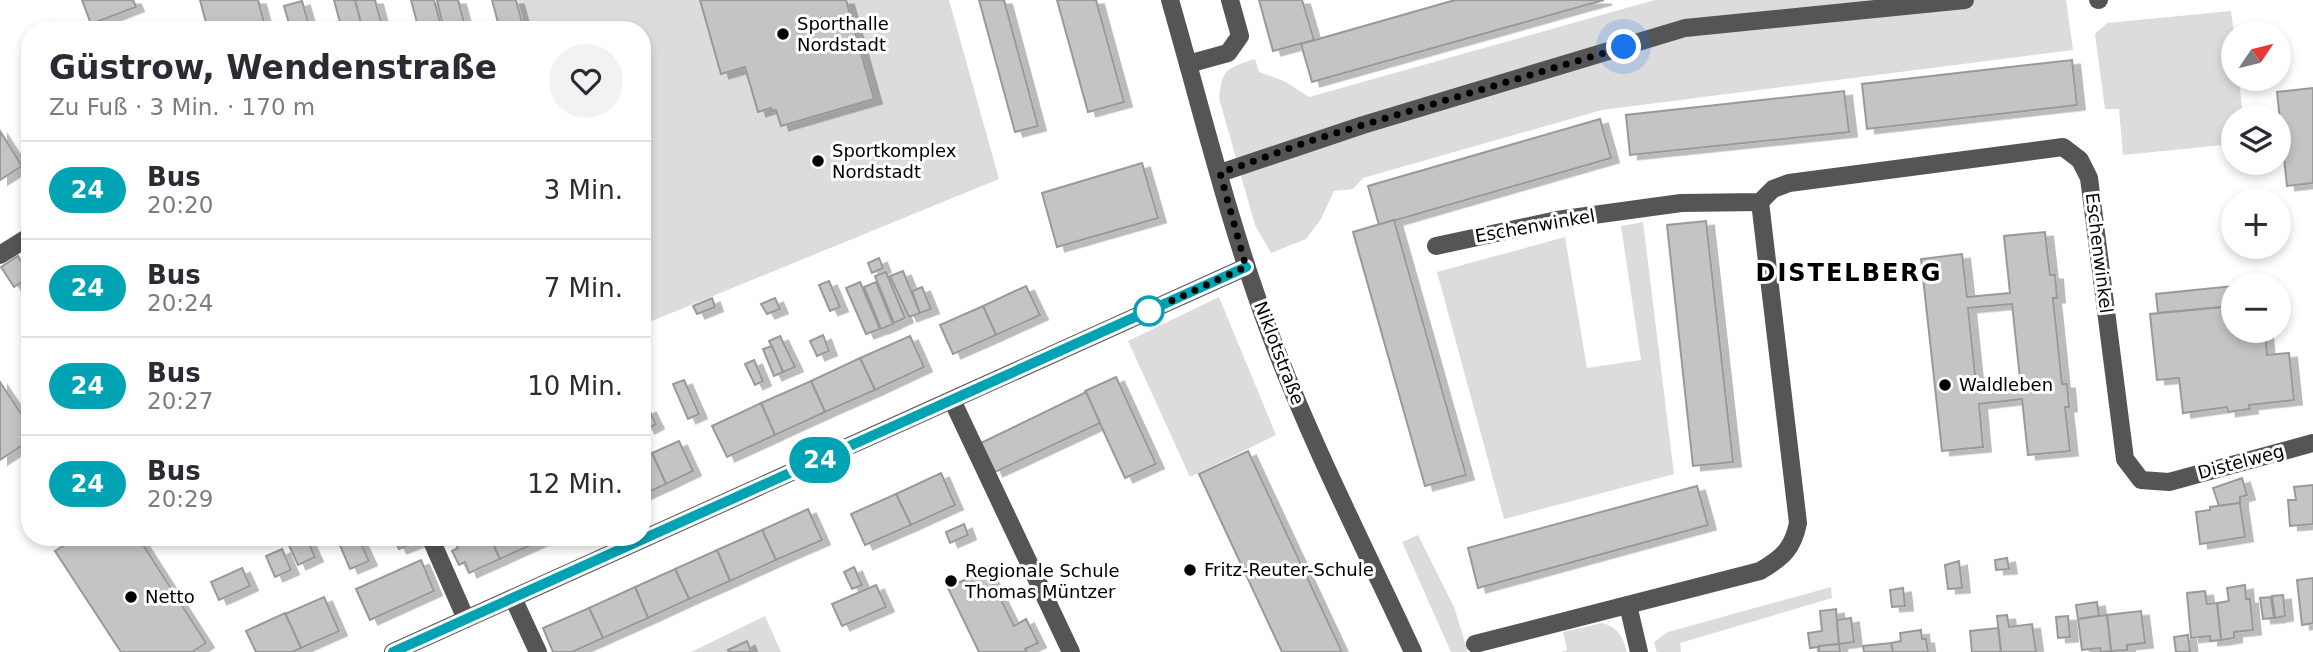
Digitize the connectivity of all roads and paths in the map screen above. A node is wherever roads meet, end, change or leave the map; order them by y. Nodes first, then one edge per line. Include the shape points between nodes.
1 (1170, 0) edge
2 (1230, 0) edge
3 (1965, 0) edge
4 (1188, 64) junction
5 (1220, 173) junction
6 (1759, 202) junction
7 (21, 242) edge
8 (1436, 246) dead end
9 (0, 255) edge
10 (1246, 267) junction
11 (952, 400) junction
12 (2313, 443) edge
13 (2169, 482) joint
14 (651, 536) edge
15 (434, 546) edge
16 (628, 546) edge
17 (513, 598) junction
18 (1628, 605) junction
19 (466, 619) junction
20 (1475, 644) dead end
21 (393, 652) edge
22 (538, 652) edge
23 (1071, 652) edge
24 (1413, 652) edge
25 (1639, 652) edge

1 - 4 street, Niklotstraße
2 - 4 street via 1240,36 1228,53
3 - 5 street via 1685,28 1351,128
4 - 5 street, Niklotstraße
5 - 10 street, Niklotstraße
6 - 8 street, Eschenwinkel via 1655,206 1557,220
6 - 13 street, Eschenwinkel via 1789,183 2063,147 2080,160 2089,178 2125,459 2141,480
6 - 18 street via 1798,523 1795,540 1779,560 1760,571
7 - 9 street
10 - 11 street
10 - 24 street, Niklotstraße via 1302,412
11 - 14 street
11 - 23 street
12 - 13 street, Distelweg
15 - 19 street
16 - 17 street
17 - 19 street
17 - 22 street
18 - 20 street
18 - 25 street
19 - 21 street

